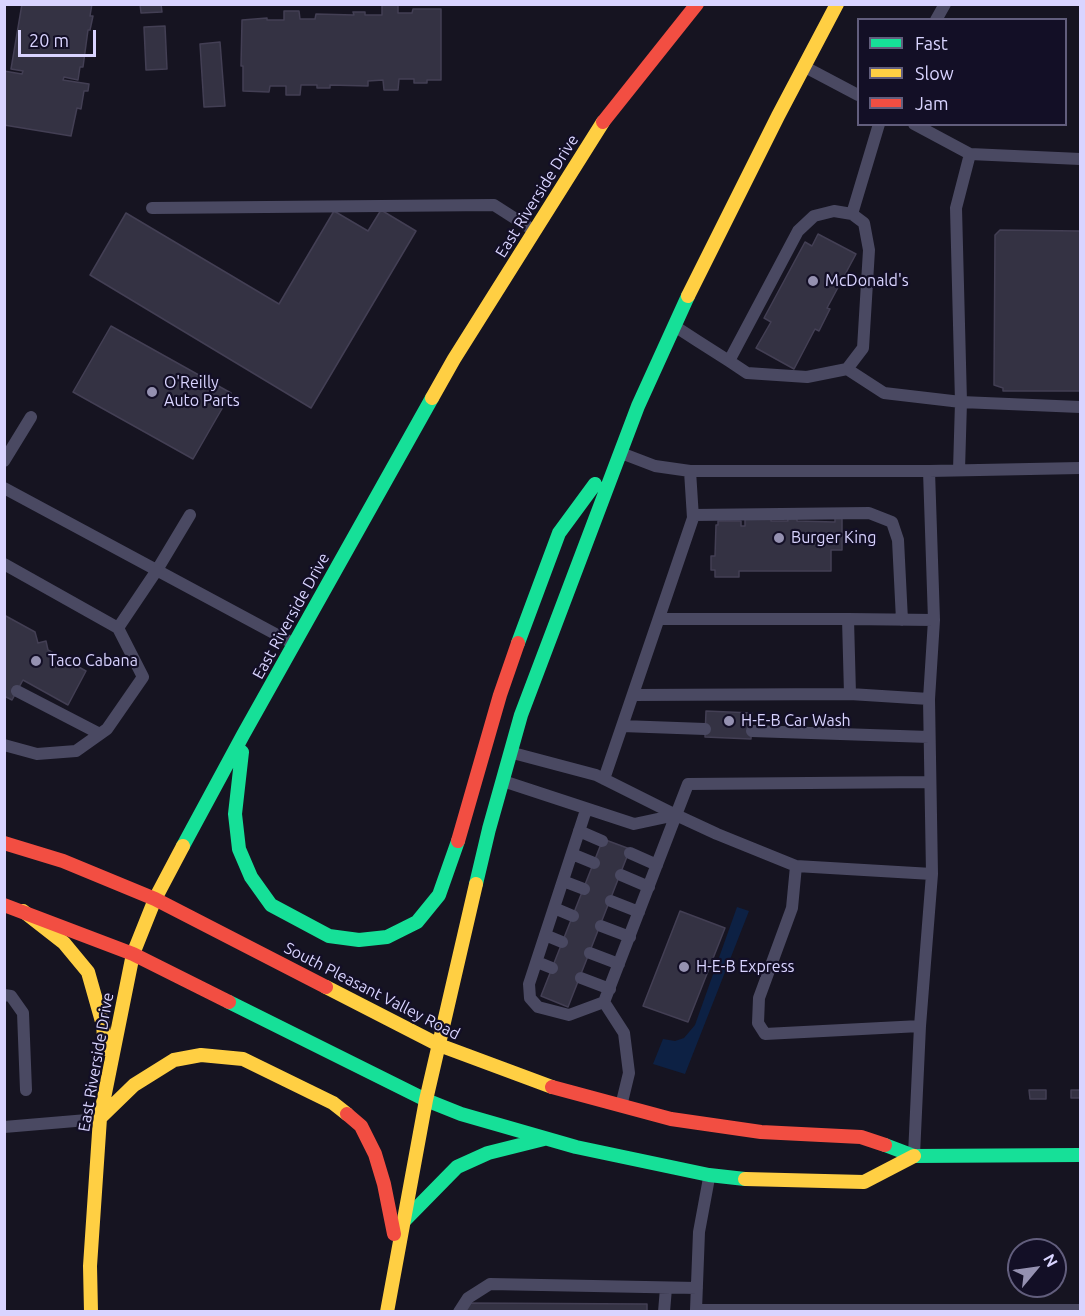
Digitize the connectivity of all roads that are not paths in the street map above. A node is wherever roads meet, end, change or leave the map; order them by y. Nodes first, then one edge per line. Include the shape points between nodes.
1 (697, 4) edge
2 (837, 4) edge
3 (945, 4) edge
4 (937, 18) edge
5 (804, 66) junction
6 (857, 94) edge
7 (878, 126) edge
8 (918, 126) edge
9 (970, 154) junction
10 (1080, 159) edge
11 (153, 208) dead end
12 (852, 214) junction
13 (534, 231) junction
14 (674, 326) junction
15 (729, 361) junction
16 (846, 369) junction
17 (961, 402) junction
18 (1080, 407) edge
19 (31, 417) dead end
20 (619, 453) junction
21 (4, 461) edge
22 (1080, 468) edge
23 (959, 470) junction
24 (690, 471) junction
25 (929, 471) junction
26 (4, 488) edge
27 (190, 515) dead end
28 (693, 515) junction
29 (4, 564) edge
30 (157, 570) junction
31 (659, 619) junction
32 (848, 619) junction
33 (902, 620) junction
34 (934, 620) junction
35 (118, 628) junction
36 (294, 645) junction
37 (17, 691) dead end
38 (850, 694) junction
39 (633, 695) junction
40 (929, 699) junction
41 (622, 726) junction
42 (705, 729) dead end
43 (752, 731) dead end
44 (100, 734) junction
45 (243, 735) junction
46 (929, 737) junction
47 (4, 745) edge
48 (510, 752) junction
49 (604, 779) junction
50 (502, 781) junction
51 (930, 782) junction
52 (586, 810) junction
53 (676, 815) junction
54 (579, 831) junction
55 (602, 842) dead end
56 (4, 843) edge
57 (630, 853) dead end
58 (572, 854) junction
59 (594, 863) dead end
60 (657, 865) junction
61 (796, 866) junction
62 (932, 874) junction
63 (621, 875) dead end
64 (563, 881) junction
65 (649, 887) junction
66 (584, 889) dead end
67 (155, 899) junction
68 (611, 901) dead end
69 (4, 905) edge
70 (554, 908) junction
71 (23, 911) junction
72 (639, 912) junction
73 (573, 916) dead end
74 (601, 926) dead end
75 (545, 935) junction
76 (630, 937) junction
77 (562, 942) dead end
78 (590, 953) dead end
79 (133, 954) junction
80 (537, 962) junction
81 (619, 964) junction
82 (552, 968) dead end
83 (581, 978) dead end
84 (610, 989) junction
85 (4, 995) edge
86 (604, 1002) junction
87 (920, 1026) junction
88 (439, 1045) junction
89 (107, 1076) junction
90 (26, 1090) dead end
91 (426, 1100) junction
92 (620, 1107) junction
93 (99, 1118) junction
94 (4, 1127) edge
95 (544, 1139) junction
96 (1080, 1155) edge
97 (914, 1156) junction
98 (710, 1175) junction
99 (403, 1222) junction
100 (398, 1253) junction
101 (666, 1288) junction
102 (697, 1288) junction
103 (782, 1310) edge
104 (1080, 1310) edge
105 (91, 1311) edge
106 (387, 1311) edge
107 (459, 1311) edge
108 (664, 1311) edge
109 (696, 1311) edge
110 (843, 1311) edge
111 (905, 1311) edge
112 (974, 1311) edge
113 (1038, 1311) edge

1 - 13 main road, East Riverside Drive via 607,115
2 - 5 main road
3 - 4 lane
5 - 6 lane
5 - 14 main road
7 - 12 lane
8 - 9 lane
9 - 10 lane
9 - 17 lane via 956,208
11 - 13 lane via 494,205
12 - 15 lane via 834,211 814,216 798,231
12 - 16 lane via 864,223 869,250 863,348
13 - 36 main road, East Riverside Drive via 454,359
14 - 15 lane
14 - 20 main road
15 - 16 lane via 747,373 807,377
16 - 17 lane via 884,393
17 - 18 lane
17 - 23 lane
19 - 21 lane
20 - 24 lane via 655,466
20 - 45 main road via 559,533 500,695 467,814 439,895 417,922 387,937 358,940 329,936 271,905 251,877 240,849 235,814
20 - 48 main road
22 - 23 lane
23 - 25 lane
24 - 25 lane
24 - 28 lane
25 - 34 lane
26 - 30 lane
27 - 30 lane
28 - 31 lane
28 - 33 lane via 869,513 892,522 898,540
29 - 35 lane
30 - 35 lane
30 - 36 lane
31 - 32 lane
31 - 39 lane
32 - 33 lane
32 - 38 lane
33 - 34 lane
34 - 40 lane
35 - 44 lane via 143,677
36 - 45 main road, East Riverside Drive
37 - 44 lane
38 - 39 lane
38 - 40 lane
39 - 41 lane
40 - 46 lane
41 - 42 lane
41 - 49 lane
43 - 46 lane
44 - 47 lane via 76,751 37,754
45 - 67 main road, East Riverside Drive
46 - 51 lane
48 - 49 lane
48 - 50 main road
49 - 53 lane
50 - 52 lane
50 - 88 main road
51 - 53 lane via 688,784
51 - 62 lane
52 - 53 lane via 634,824
52 - 54 lane
53 - 60 lane
53 - 61 lane
54 - 55 lane
54 - 58 lane
56 - 67 main road, South Pleasant Valley Road via 63,861
57 - 60 lane
58 - 59 lane
58 - 64 lane
60 - 65 lane
61 - 62 lane
61 - 87 lane via 792,908 759,998 758,1023 765,1034
62 - 87 lane
63 - 65 lane
64 - 66 lane
64 - 70 lane
65 - 72 lane
67 - 79 main road, East Riverside Drive
67 - 88 main road, South Pleasant Valley Road
68 - 72 lane
69 - 71 main road, South Pleasant Valley Road
70 - 73 lane
70 - 75 lane
71 - 79 main road, South Pleasant Valley Road
71 - 89 main road via 64,943 88,972 104,1025
72 - 76 lane
74 - 76 lane
75 - 77 lane
75 - 80 lane
76 - 81 lane
78 - 81 lane
79 - 89 main road, East Riverside Drive
79 - 91 main road, South Pleasant Valley Road
80 - 82 lane
80 - 86 lane via 529,984 530,998 538,1007 569,1016
81 - 84 lane
83 - 84 lane
84 - 86 lane
85 - 90 lane via 11,996 24,1013
86 - 92 lane via 624,1033 629,1073
87 - 97 lane
88 - 91 main road
88 - 92 main road, South Pleasant Valley Road via 556,1089
89 - 93 main road, East Riverside Drive
91 - 95 main road, South Pleasant Valley Road
91 - 99 main road
92 - 97 main road, South Pleasant Valley Road via 761,1132 861,1137
93 - 94 lane
93 - 100 main road via 134,1085 174,1060 201,1055 243,1059 333,1103 361,1126 384,1184
93 - 105 main road, East Riverside Drive
95 - 98 main road, South Pleasant Valley Road
95 - 99 main road via 488,1153 457,1167
96 - 97 main road, South Pleasant Valley Road
97 - 98 main road, South Pleasant Valley Road via 864,1182 760,1181
98 - 102 lane via 699,1232
99 - 100 main road
100 - 106 main road
101 - 102 lane
101 - 107 lane via 490,1284 468,1298
101 - 108 lane
102 - 109 lane
103 - 109 lane
103 - 110 lane
104 - 113 lane
110 - 111 lane
111 - 112 lane
112 - 113 lane

